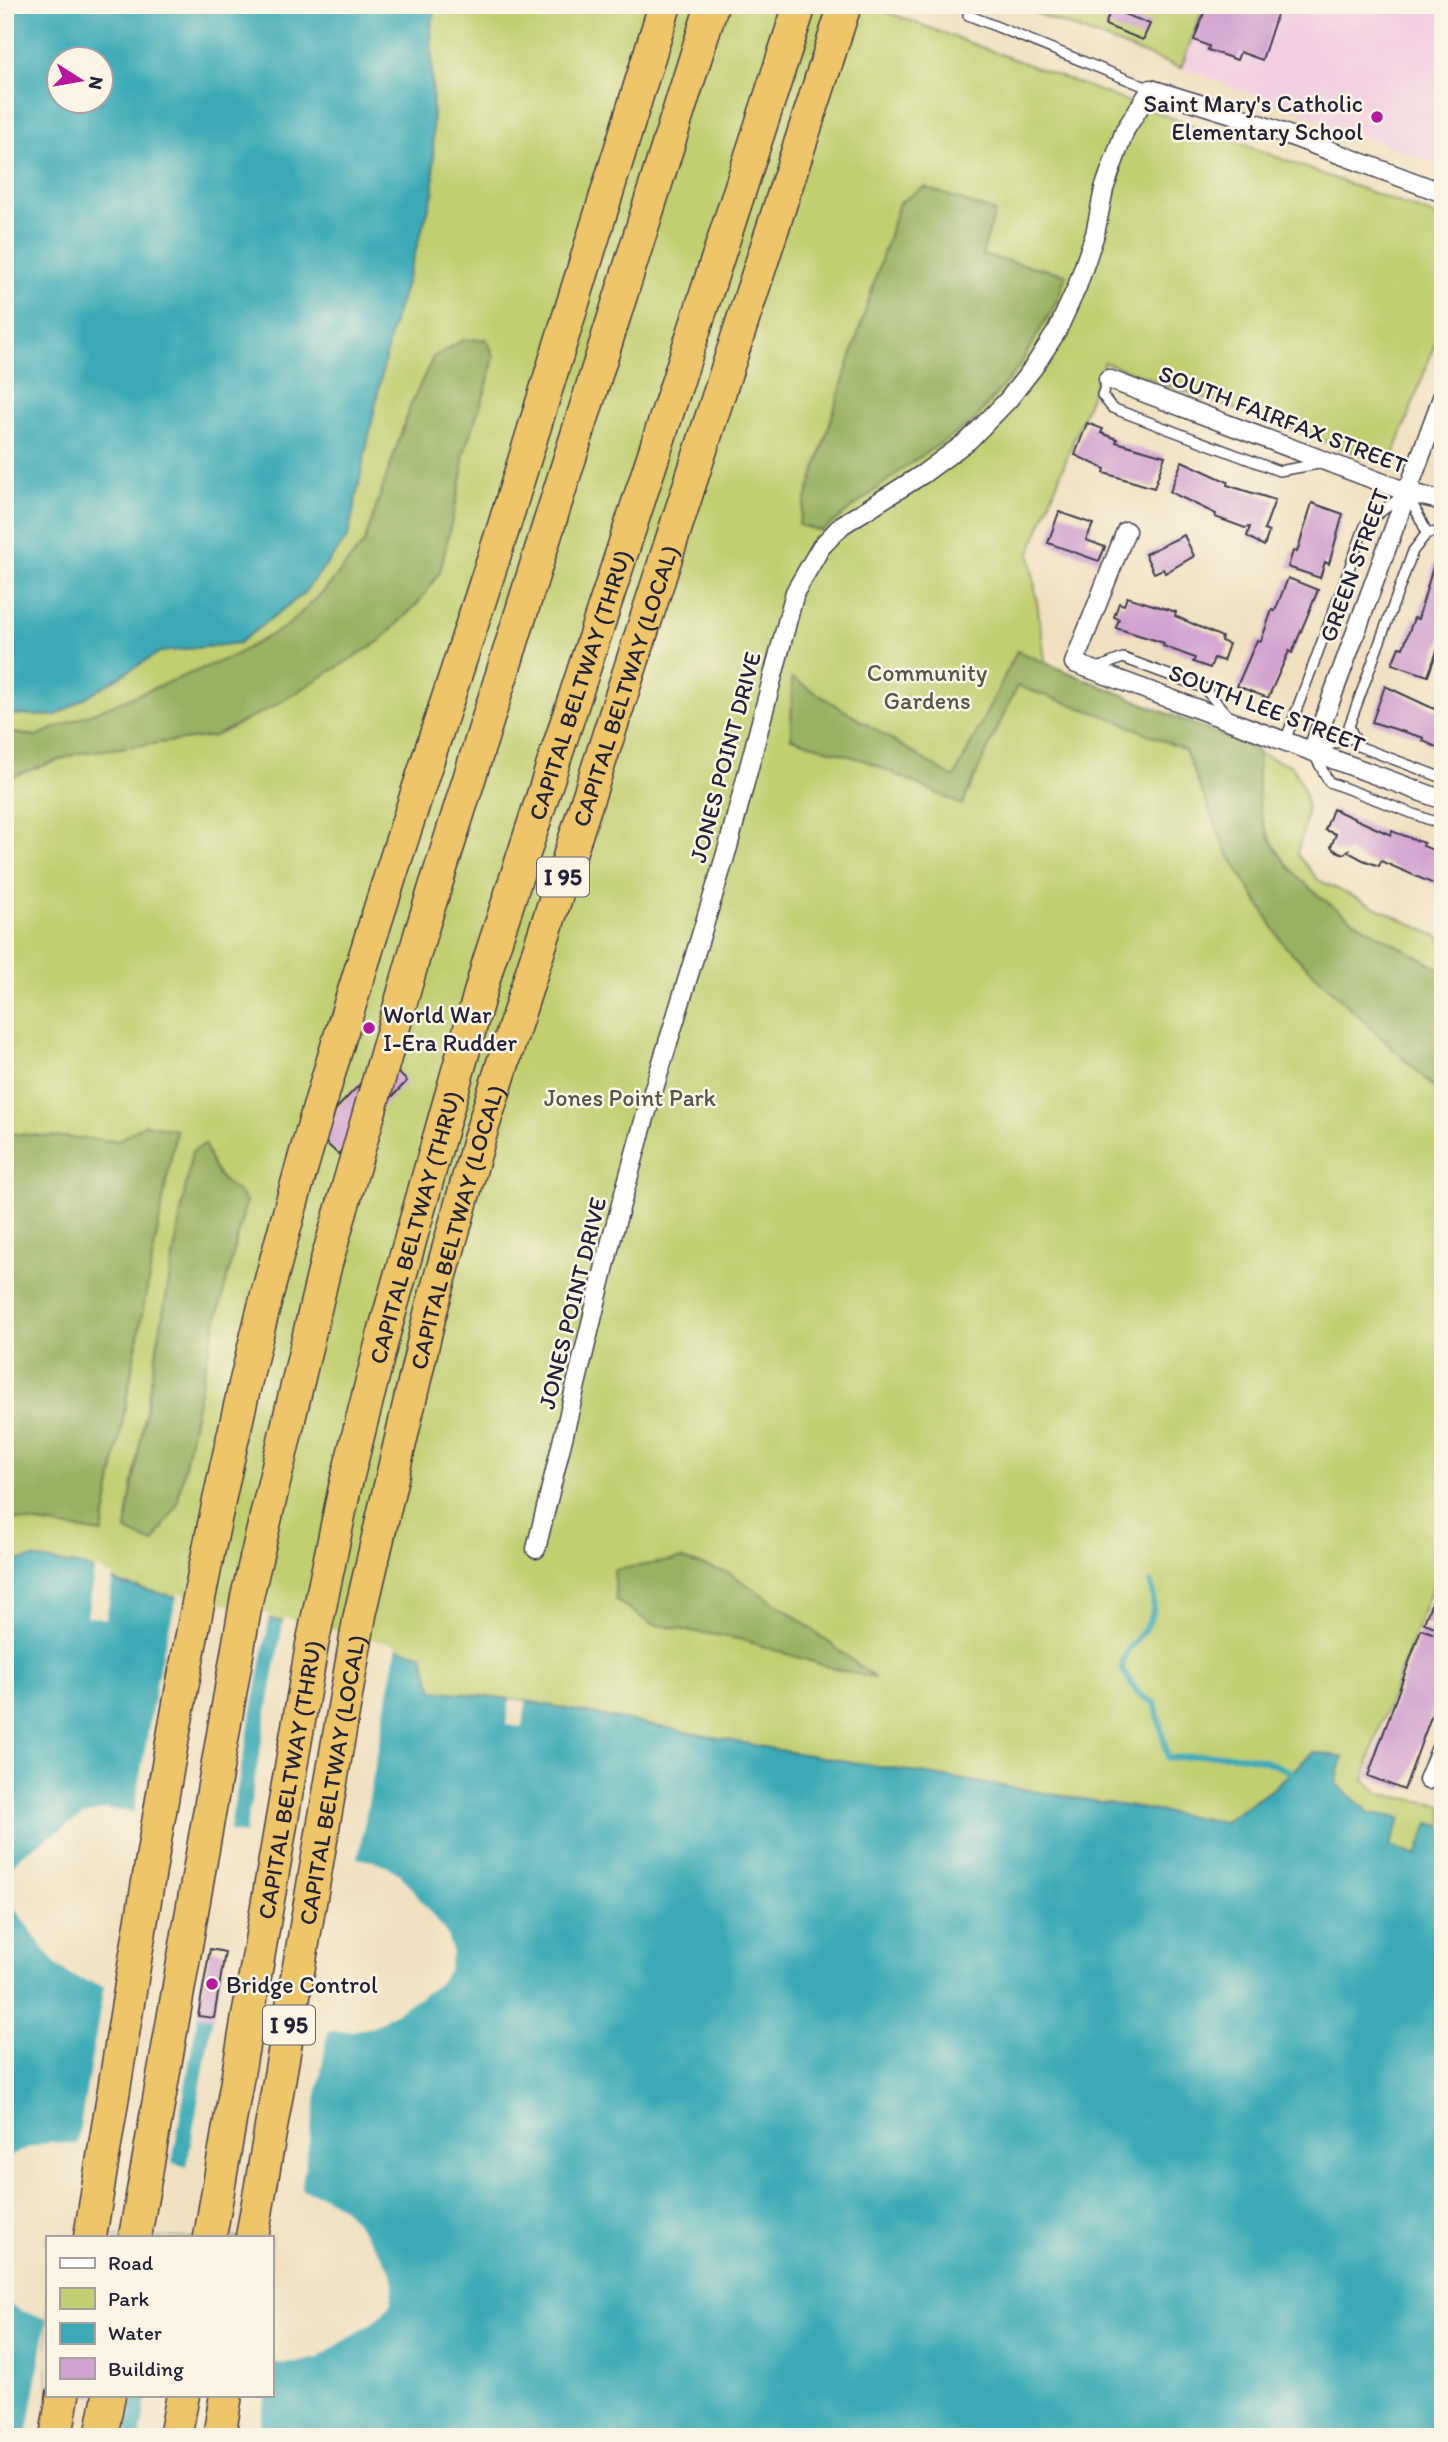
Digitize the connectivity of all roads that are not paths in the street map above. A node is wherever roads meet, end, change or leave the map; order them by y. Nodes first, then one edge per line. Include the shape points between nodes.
1 (665, 5) edge
2 (712, 5) edge
3 (800, 5) edge
4 (845, 5) edge
5 (968, 15) dead end
6 (1151, 89) junction
7 (1443, 193) edge
8 (1108, 379) joint
9 (1443, 395) edge
10 (1328, 462) junction
11 (1407, 492) junction
12 (1443, 500) edge
13 (1126, 531) dead end
14 (1427, 533) junction
15 (1443, 533) edge
16 (1354, 737) junction
17 (1285, 741) junction
18 (1312, 751) junction
19 (1443, 778) edge
20 (1443, 800) edge
21 (1443, 825) edge
22 (537, 1549) dead end
23 (1443, 1743) edge
24 (1428, 1780) dead end
25 (90, 2236) edge
26 (135, 2236) edge
27 (210, 2236) edge
28 (252, 2236) edge
29 (63, 2396) edge
30 (109, 2396) edge
31 (183, 2396) edge
32 (226, 2396) edge
33 (56, 2437) edge
34 (102, 2437) edge
35 (176, 2437) edge
36 (219, 2437) edge

1 - 25 highway via 377,917 268,1292 194,1627
2 - 26 highway via 421,932 320,1286 247,1597
3 - 27 highway, CAPITAL BELTWAY (THRU) / I 95 via 489,961 384,1333 312,1645
4 - 28 highway, CAPITAL BELTWAY (LOCAL) / I 95 via 533,968 430,1314 350,1665
5 - 6 lane
6 - 7 street via 1232,114
6 - 22 street, JONES POINT DRIVE via 1125,130 1077,287 1033,368 969,440 842,524 808,565 795,592 728,847 612,1237
8 - 10 street, SOUTH FAIRFAX STREET
8 - 10 lane via 1102,395 1112,408 1150,423 1279,471
9 - 11 street, GREEN STREET
10 - 11 street, SOUTH FAIRFAX STREET
11 - 12 street, SOUTH FAIRFAX STREET
11 - 14 lane
11 - 17 lane via 1366,523
11 - 18 street, GREEN STREET
13 - 17 street, SOUTH LEE STREET via 1074,663
14 - 15 lane
14 - 16 lane via 1413,551 1349,726
16 - 18 lane
16 - 19 lane via 1358,746
17 - 18 street, SOUTH LEE STREET
18 - 20 street, SOUTH LEE STREET
18 - 21 lane via 1329,782
23 - 24 street
29 - 33 highway
30 - 34 highway
31 - 35 highway
32 - 36 highway

